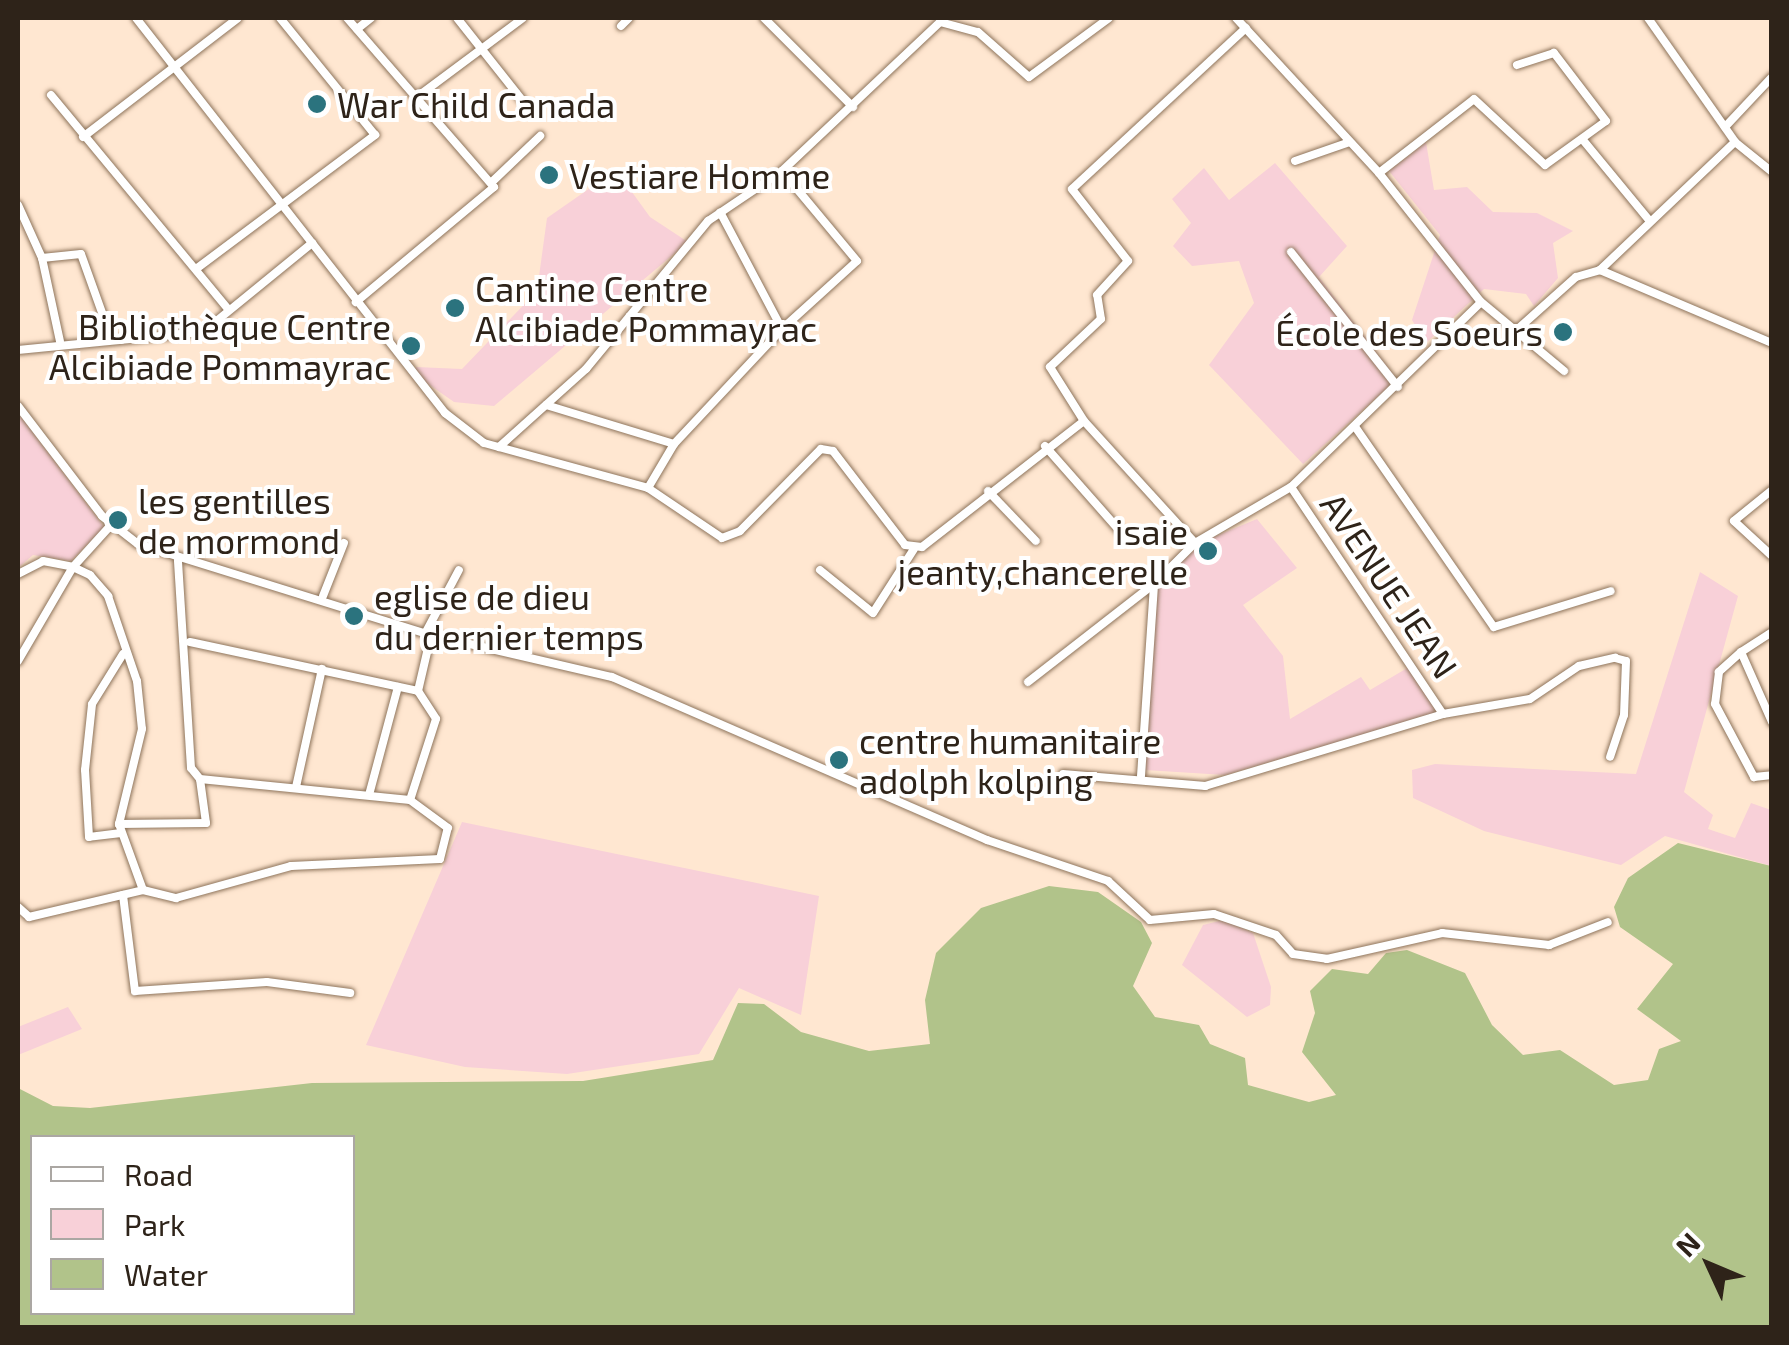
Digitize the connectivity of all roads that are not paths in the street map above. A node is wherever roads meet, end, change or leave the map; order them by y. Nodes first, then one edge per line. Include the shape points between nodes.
1 (136, 18) edge
2 (238, 18) edge
3 (280, 18) edge
4 (347, 18) edge
5 (371, 18) edge
6 (458, 18) edge
7 (523, 18) edge
8 (629, 18) edge
9 (764, 18) edge
10 (1109, 18) edge
11 (1236, 18) edge
12 (1648, 18) edge
13 (621, 26) dead end
14 (1246, 28) junction
15 (357, 29) junction
16 (479, 46) junction
17 (1517, 65) dead end
18 (176, 66) junction
19 (1772, 77) edge
20 (51, 95) dead end
21 (416, 96) junction
22 (522, 100) dead end
23 (854, 107) junction
24 (1724, 128) junction
25 (540, 136) dead end
26 (84, 137) junction
27 (1584, 140) junction
28 (1350, 142) junction
29 (1735, 142) junction
30 (1295, 162) dead end
31 (782, 171) junction
32 (1772, 172) edge
33 (1379, 173) junction
34 (494, 180) junction
35 (18, 206) edge
36 (287, 208) junction
37 (720, 212) junction
38 (1648, 220) junction
39 (312, 243) junction
40 (1290, 252) dead end
41 (42, 258) junction
42 (196, 269) junction
43 (1600, 270) junction
44 (356, 302) junction
45 (1481, 302) junction
46 (230, 310) junction
47 (1520, 327) junction
48 (782, 329) junction
49 (110, 336) junction
50 (60, 340) junction
51 (1772, 343) edge
52 (18, 350) edge
53 (1564, 371) dead end
54 (1398, 386) junction
55 (546, 405) junction
56 (18, 406) edge
57 (1084, 421) junction
58 (1356, 428) junction
59 (674, 444) junction
60 (1046, 446) junction
61 (499, 447) junction
62 (1291, 487) junction
63 (648, 488) junction
64 (1772, 490) edge
65 (988, 491) junction
66 (111, 525) junction
67 (1126, 538) dead end
68 (1036, 541) dead end
69 (344, 543) dead end
70 (1195, 543) junction
71 (1768, 545) edge
72 (914, 549) junction
73 (1772, 556) edge
74 (178, 560) junction
75 (73, 567) junction
76 (459, 570) dead end
77 (820, 570) dead end
78 (18, 574) edge
79 (1154, 584) junction
80 (1611, 591) dead end
81 (323, 596) junction
82 (1772, 632) edge
83 (428, 634) junction
84 (190, 642) junction
85 (1741, 652) junction
86 (123, 654) junction
87 (18, 661) edge
88 (322, 669) junction
89 (1028, 682) dead end
90 (398, 687) junction
91 (418, 691) junction
92 (1442, 714) junction
93 (1772, 722) edge
94 (1610, 758) dead end
95 (1063, 774) dead end
96 (1141, 776) junction
97 (1772, 776) edge
98 (200, 778) junction
99 (296, 787) junction
100 (369, 796) junction
101 (410, 800) junction
102 (120, 828) junction
103 (142, 890) junction
104 (123, 895) junction
105 (18, 907) edge
106 (1608, 922) dead end
107 (350, 993) dead end

1 - 18 street
2 - 18 street
3 - 36 street via 376,135
4 - 15 street
5 - 15 street
6 - 16 street
7 - 16 street
8 - 13 street
9 - 23 street
10 - 23 street via 1029,77 978,32 940,22
11 - 14 street
12 - 24 street
14 - 28 street
14 - 57 street via 1072,189 1128,261 1097,294 1102,319 1050,367
15 - 21 street
16 - 21 street
16 - 22 street
17 - 27 street via 1549,50 1562,60 1606,116
18 - 26 street
18 - 36 street
19 - 24 street
20 - 26 street
21 - 34 street
23 - 31 street
24 - 29 street
25 - 34 street
26 - 42 street
27 - 33 street via 1545,165 1474,99
27 - 38 street
28 - 30 street
28 - 33 street
29 - 32 street
29 - 38 street
31 - 37 street
31 - 48 street via 857,261
33 - 45 street
34 - 44 street
35 - 41 street
36 - 39 street
36 - 42 street
37 - 48 street
37 - 55 street
38 - 43 street
39 - 44 street
39 - 46 street
40 - 54 street
41 - 49 street via 81,254
41 - 50 street
42 - 46 street
43 - 47 street via 1576,276
43 - 51 street
44 - 61 street via 421,391
45 - 47 street
45 - 54 street
46 - 49 street via 203,332
47 - 53 street
48 - 59 street
49 - 50 street
50 - 52 street
54 - 58 street
55 - 59 street
55 - 61 street
56 - 66 street
57 - 60 street
57 - 70 street
58 - 62 street
58 - 80 street via 1494,627
59 - 63 street
60 - 65 street
60 - 67 street
61 - 63 street
62 - 70 street
62 - 92 street, AVENUE JEAN
63 - 72 street via 731,537 816,451 833,451
64 - 71 street via 1734,522
65 - 68 street
65 - 72 street
66 - 74 street
66 - 75 street
69 - 81 street
70 - 79 street
71 - 73 street
72 - 77 street via 873,613
74 - 81 street
74 - 84 street
75 - 78 street via 43,561
75 - 86 street via 108,596
75 - 87 street
76 - 83 street
79 - 89 street
79 - 96 street
81 - 83 street
82 - 85 street
83 - 91 street
83 - 106 street via 612,678 987,840 1108,881 1150,920 1214,914 1276,935 1293,954 1328,959 1442,934 1549,945
84 - 88 street
84 - 98 street via 191,768
85 - 93 street
85 - 97 street via 1720,672 1715,704 1754,777
86 - 102 street via 142,729
86 - 102 street via 101,677 86,770 89,838
88 - 90 street
88 - 99 street
90 - 91 street
90 - 100 street
91 - 101 street via 436,720
92 - 94 street via 1530,698 1579,666 1615,658 1626,662 1624,715
92 - 96 street via 1205,786
95 - 96 street
98 - 99 street
98 - 102 street via 206,823
99 - 100 street
100 - 101 street
101 - 103 street via 448,828 440,859 291,866 176,898
102 - 103 street
103 - 104 street
104 - 105 street via 29,916
104 - 107 street via 135,991 266,982

